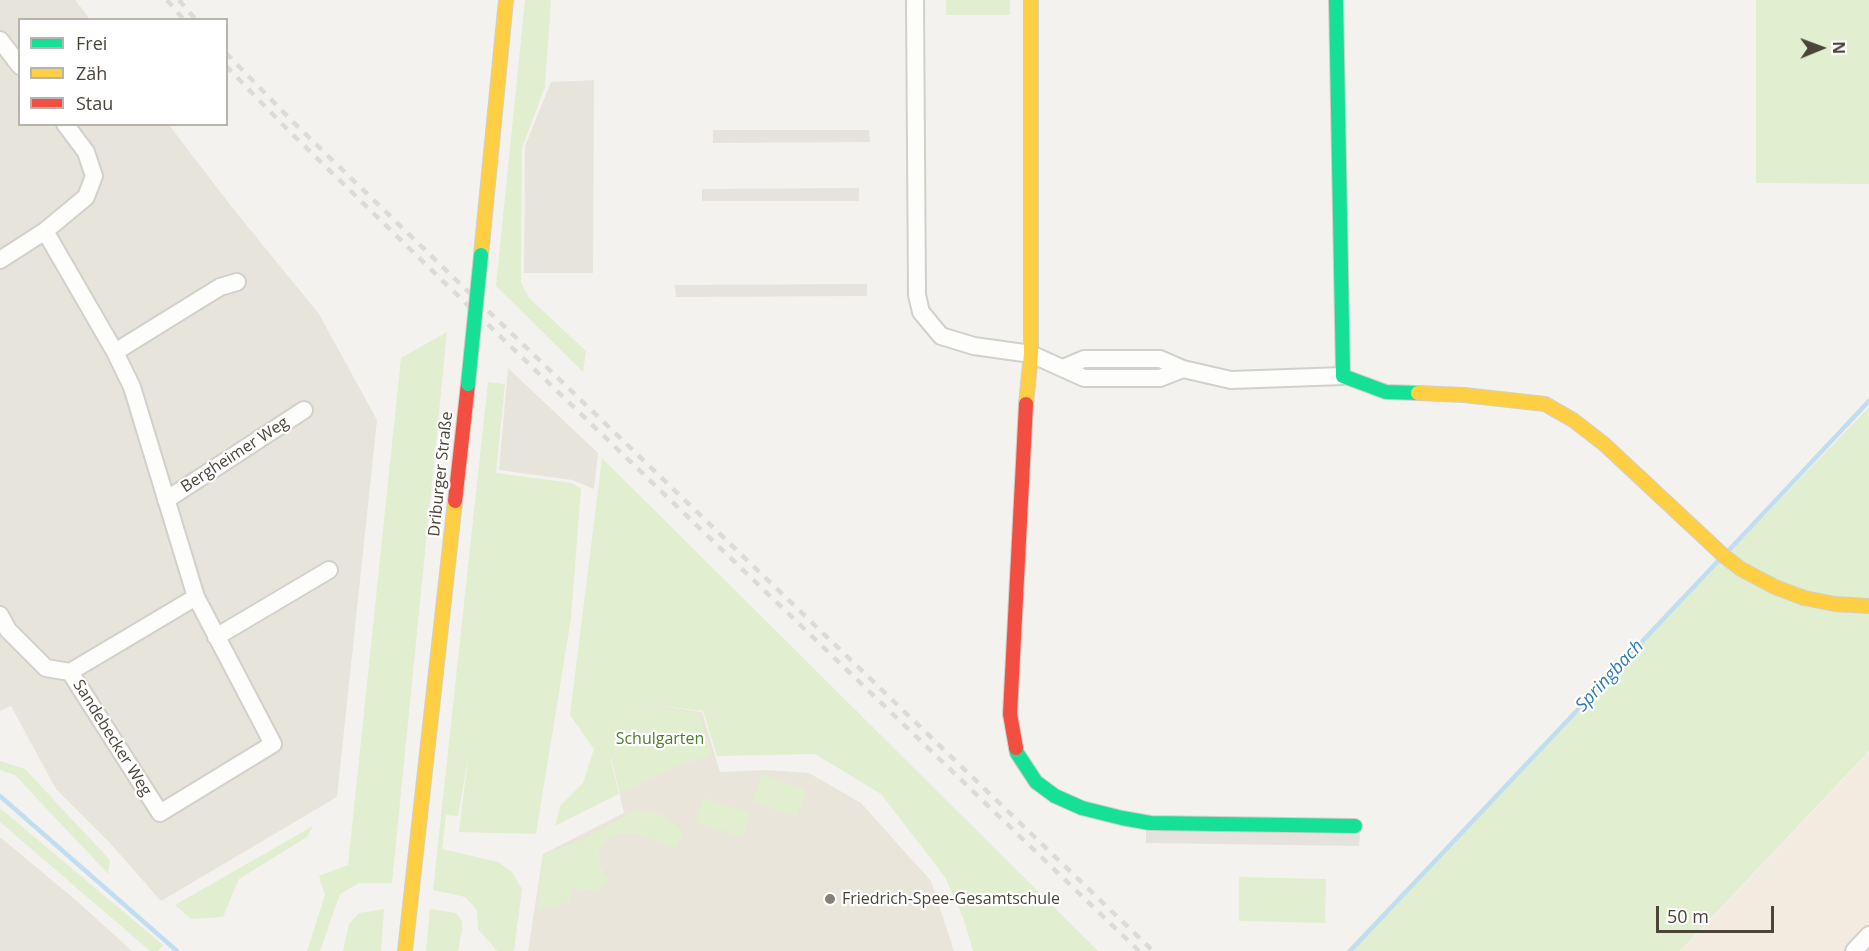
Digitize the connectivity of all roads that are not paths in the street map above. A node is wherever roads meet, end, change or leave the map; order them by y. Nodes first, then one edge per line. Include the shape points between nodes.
1 (506, 0) edge
2 (915, 0) edge
3 (1031, 0) edge
4 (1335, 0) edge
5 (0, 40) edge
6 (18, 63) edge
7 (66, 126) edge
8 (45, 231) junction
9 (0, 260) edge
10 (237, 282) dead end
11 (115, 352) junction
12 (1031, 354) junction
13 (1343, 376) junction
14 (304, 410) dead end
15 (166, 500) junction
16 (328, 570) dead end
17 (196, 597) junction
18 (1869, 606) edge
19 (0, 615) edge
20 (216, 637) junction
21 (70, 672) junction
22 (273, 744) joint
23 (1355, 826) dead end
24 (1869, 934) edge
25 (405, 951) edge
26 (1854, 951) edge

1 - 25 street, Driburger Straße, bridge
2 - 12 street via 916,277 921,312 941,336 974,346
3 - 12 street
4 - 13 street
5 - 6 street
7 - 8 street via 86,152 94,176 86,197
8 - 9 street
8 - 11 street, Bergheimer Weg
10 - 11 street via 220,287
11 - 15 street, Bergheimer Weg via 132,387
12 - 13 street via 1084,378 1160,378 1183,369 1231,380
12 - 23 street via 1010,714 1017,753 1036,782 1082,808 1150,822
13 - 18 street via 1386,392 1545,404 1604,444 1741,569 1804,598
14 - 15 street, Bergheimer Weg
15 - 17 street, Bergheimer Weg
16 - 20 street
17 - 20 street, Bergheimer Weg
17 - 21 street
19 - 21 street via 8,630 46,668
20 - 22 street, Bergheimer Weg
21 - 22 street, Sandebecker Weg via 160,813
24 - 26 street

